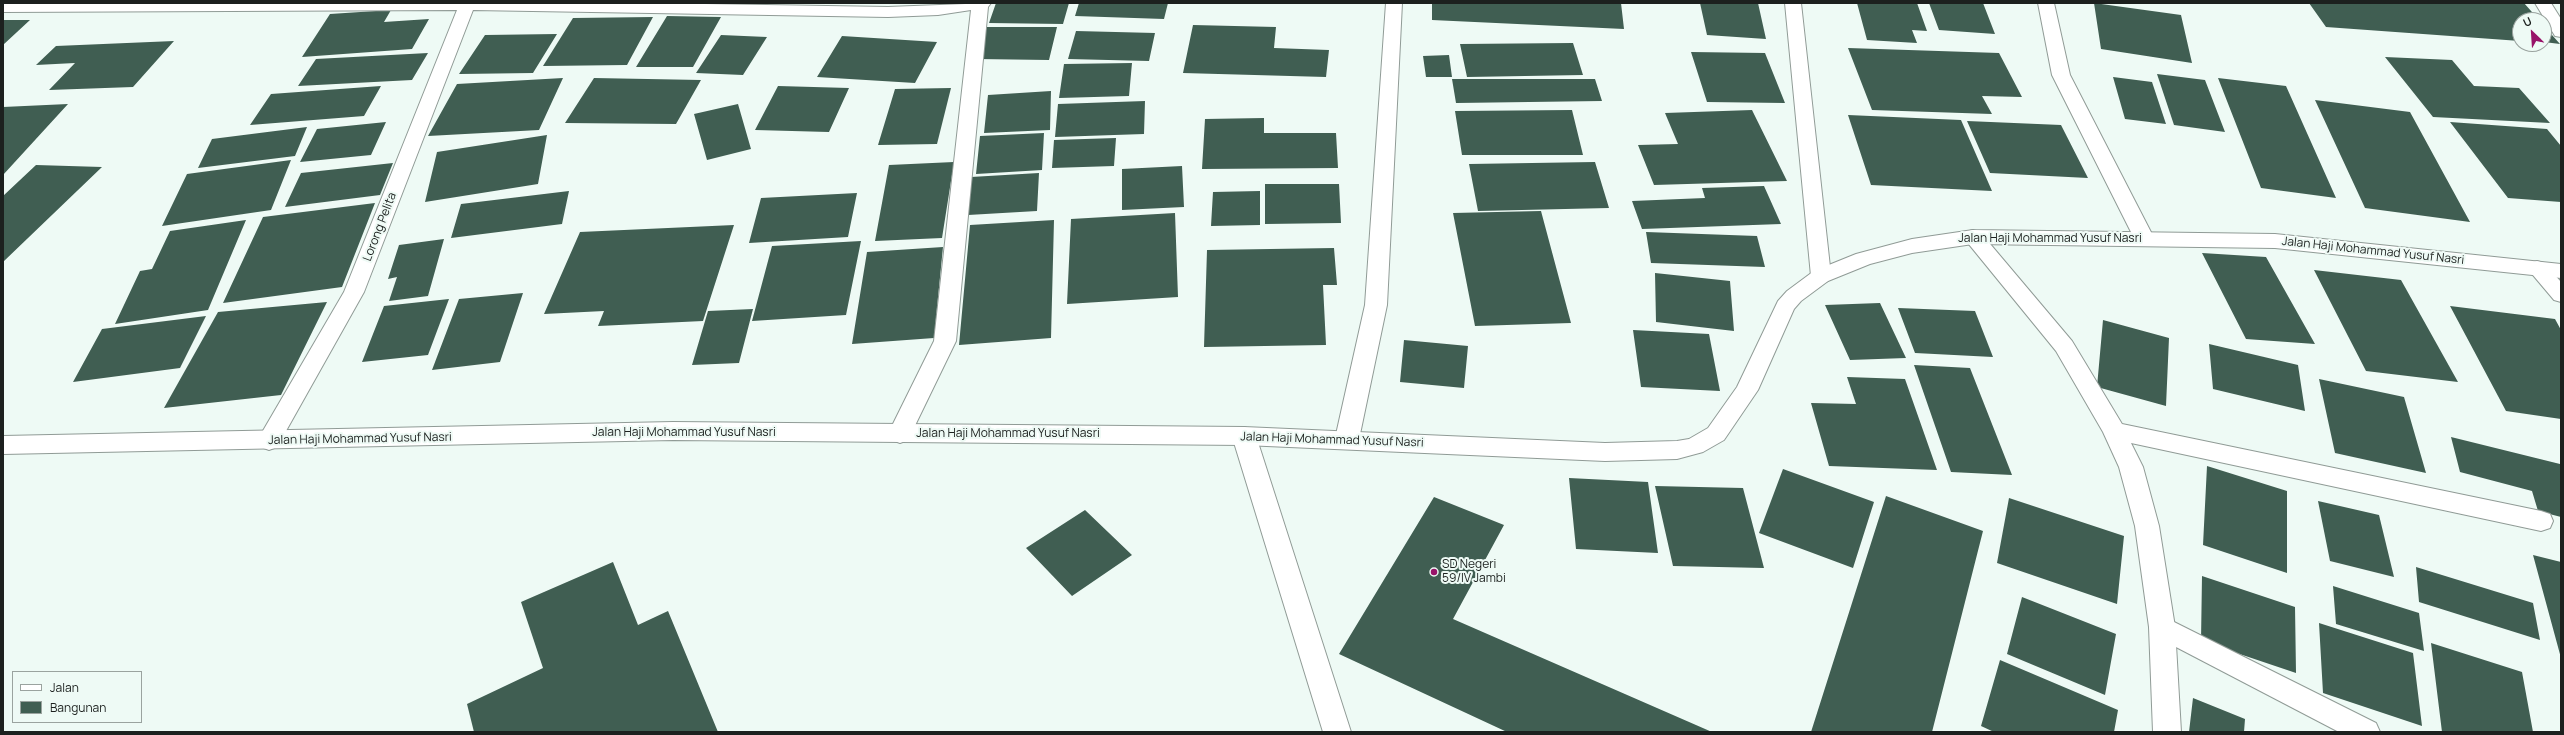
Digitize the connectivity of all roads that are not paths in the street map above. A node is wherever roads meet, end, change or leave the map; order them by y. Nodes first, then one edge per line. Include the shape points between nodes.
1 (1394, 3) edge
2 (1793, 3) edge
3 (2046, 3) edge
4 (2543, 3) edge
5 (468, 4) edge
6 (982, 4) edge
7 (3, 7) edge
8 (2561, 32) edge
9 (1973, 237) junction
10 (2144, 238) junction
11 (2537, 268) junction
12 (2561, 271) edge
13 (1821, 276) junction
14 (2561, 295) edge
15 (2114, 431) junction
16 (900, 434) junction
17 (1244, 436) junction
18 (1347, 439) junction
19 (269, 441) junction
20 (3, 445) edge
21 (2541, 521) dead end
22 (2162, 627) junction
23 (1337, 732) edge
24 (2167, 732) edge
25 (2366, 732) edge

1 - 18 street via 1376,305
2 - 13 street
3 - 10 street via 2061,75
4 - 8 street
5 - 6 street via 888,12 938,10
5 - 7 street
5 - 19 street, Lorong Pelita via 354,292
6 - 16 street via 945,341
9 - 10 street, Jalan Haji Mohammad Yusuf Nasri
9 - 13 street, Jalan Haji Mohammad Yusuf Nasri via 1912,246 1863,259
9 - 15 street via 2064,346
10 - 11 street, Jalan Haji Mohammad Yusuf Nasri via 2275,241
11 - 12 street, Jalan Haji Mohammad Yusuf Nasri
11 - 14 street
13 - 18 street, Jalan Haji Mohammad Yusuf Nasri via 1785,306 1747,390 1716,434 1695,446 1677,450 1605,452
15 - 21 street
15 - 22 street via 2131,467 2147,526
16 - 17 street, Jalan Haji Mohammad Yusuf Nasri
16 - 19 street, Jalan Haji Mohammad Yusuf Nasri via 673,431
17 - 18 street, Jalan Haji Mohammad Yusuf Nasri
17 - 23 street
19 - 20 street, Jalan Haji Mohammad Yusuf Nasri
22 - 24 street
22 - 25 street

